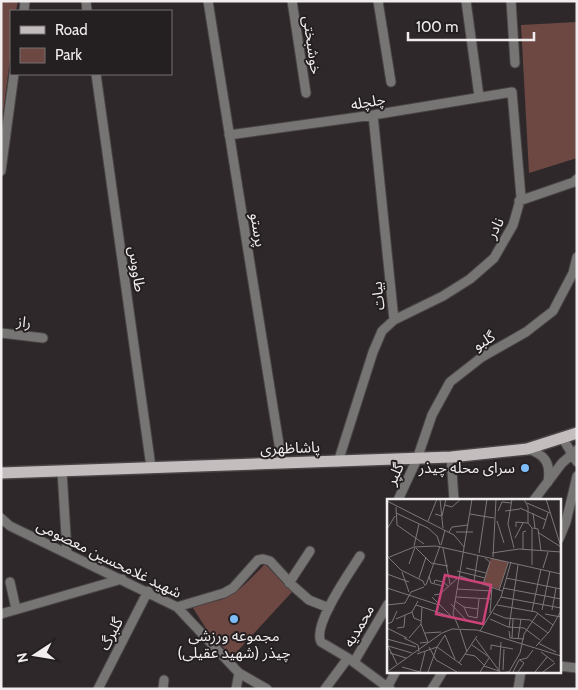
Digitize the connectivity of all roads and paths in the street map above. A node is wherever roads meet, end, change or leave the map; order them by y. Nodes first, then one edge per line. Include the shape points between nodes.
1 (208, 1) edge
2 (292, 1) edge
3 (378, 1) edge
4 (466, 1) edge
5 (511, 1) edge
6 (515, 63) dead end
7 (14, 75) edge
8 (96, 75) edge
9 (391, 82) dead end
10 (512, 92) joint
11 (306, 93) dead end
12 (479, 96) junction
13 (373, 115) junction
14 (5, 116) edge
15 (229, 135) junction
16 (1, 171) edge
17 (577, 179) edge
18 (520, 201) junction
19 (577, 257) edge
20 (394, 320) junction
21 (1, 333) edge
22 (43, 338) dead end
23 (577, 433) edge
24 (563, 439) junction
25 (527, 449) junction
26 (574, 452) edge
27 (451, 457) junction
28 (417, 459) junction
29 (338, 462) junction
30 (577, 462) edge
31 (282, 463) junction
32 (151, 467) junction
33 (62, 471) junction
34 (1, 473) edge
35 (577, 476) edge
36 (548, 482) junction
37 (398, 499) edge
38 (454, 499) edge
39 (535, 499) edge
40 (1, 518) edge
41 (10, 526) junction
42 (1, 530) edge
43 (560, 537) edge
44 (310, 551) dead end
45 (67, 552) junction
46 (360, 556) dead end
47 (122, 579) junction
48 (10, 582) dead end
49 (289, 583) junction
50 (148, 591) junction
51 (387, 606) edge
52 (178, 607) junction
53 (329, 608) junction
54 (16, 609) junction
55 (1, 614) edge
56 (351, 660) junction
57 (560, 666) edge
58 (577, 668) edge
59 (395, 672) edge
60 (521, 672) edge
61 (239, 673) junction
62 (442, 673) edge
63 (386, 687) edge
64 (98, 689) edge
65 (236, 689) edge
66 (267, 689) edge
67 (325, 689) edge
68 (432, 689) edge
69 (440, 689) edge
70 (518, 689) edge

1 - 15 street, پرستو
2 - 11 street, خوشبختی
3 - 9 street
4 - 12 street
5 - 6 street
7 - 14 street
8 - 32 street, طاووس
10 - 12 street, چلچله
10 - 18 street, نادر
12 - 13 street, چلچله
13 - 15 street, چلچله
13 - 20 street, بیات
14 - 16 street
15 - 31 street, پرستو
17 - 18 street
18 - 20 street, نادر via 513,226 494,258 463,283
19 - 28 street, گلبو via 573,273 553,310 526,332 482,357 450,382 432,415
20 - 29 street, بیات via 382,331 373,352
21 - 22 street, راز
23 - 24 main road, پاشاظهری
24 - 25 main road, پاشاظهری
24 - 26 street
25 - 27 main road, پاشاظهری
25 - 36 street via 538,452 547,460
26 - 30 street
26 - 36 street
27 - 28 main road, پاشاظهری
27 - 38 street
28 - 29 main road, پاشاظهری
28 - 37 street, گلپر
29 - 31 main road, پاشاظهری
31 - 32 main road, پاشاظهری
32 - 33 main road, پاشاظهری
33 - 34 main road, پاشاظهری
33 - 45 street
35 - 43 street
36 - 39 street
40 - 41 street, شهید غلامحسین معصومی
41 - 42 street
41 - 45 street, شهید غلامحسین معصومی
44 - 49 street
45 - 47 street, شهید غلامحسین معصومی
46 - 53 street
47 - 50 street, شهید غلامحسین معصومی
47 - 54 street
48 - 54 street
49 - 52 street via 270,561 263,558 224,593
49 - 53 street via 309,600
50 - 52 street, شهید غلامحسین معصومی
50 - 64 street, گلبرگ
51 - 56 street, محمدیه
52 - 61 street, شهید غلامحسین معصومی
53 - 56 street via 318,634 320,642
54 - 55 street
56 - 63 street
56 - 67 street, محمدیه
57 - 58 street
59 - 63 street
60 - 70 street
61 - 65 street
61 - 66 street, شهید غلامحسین معصومی
62 - 68 street
62 - 69 street

